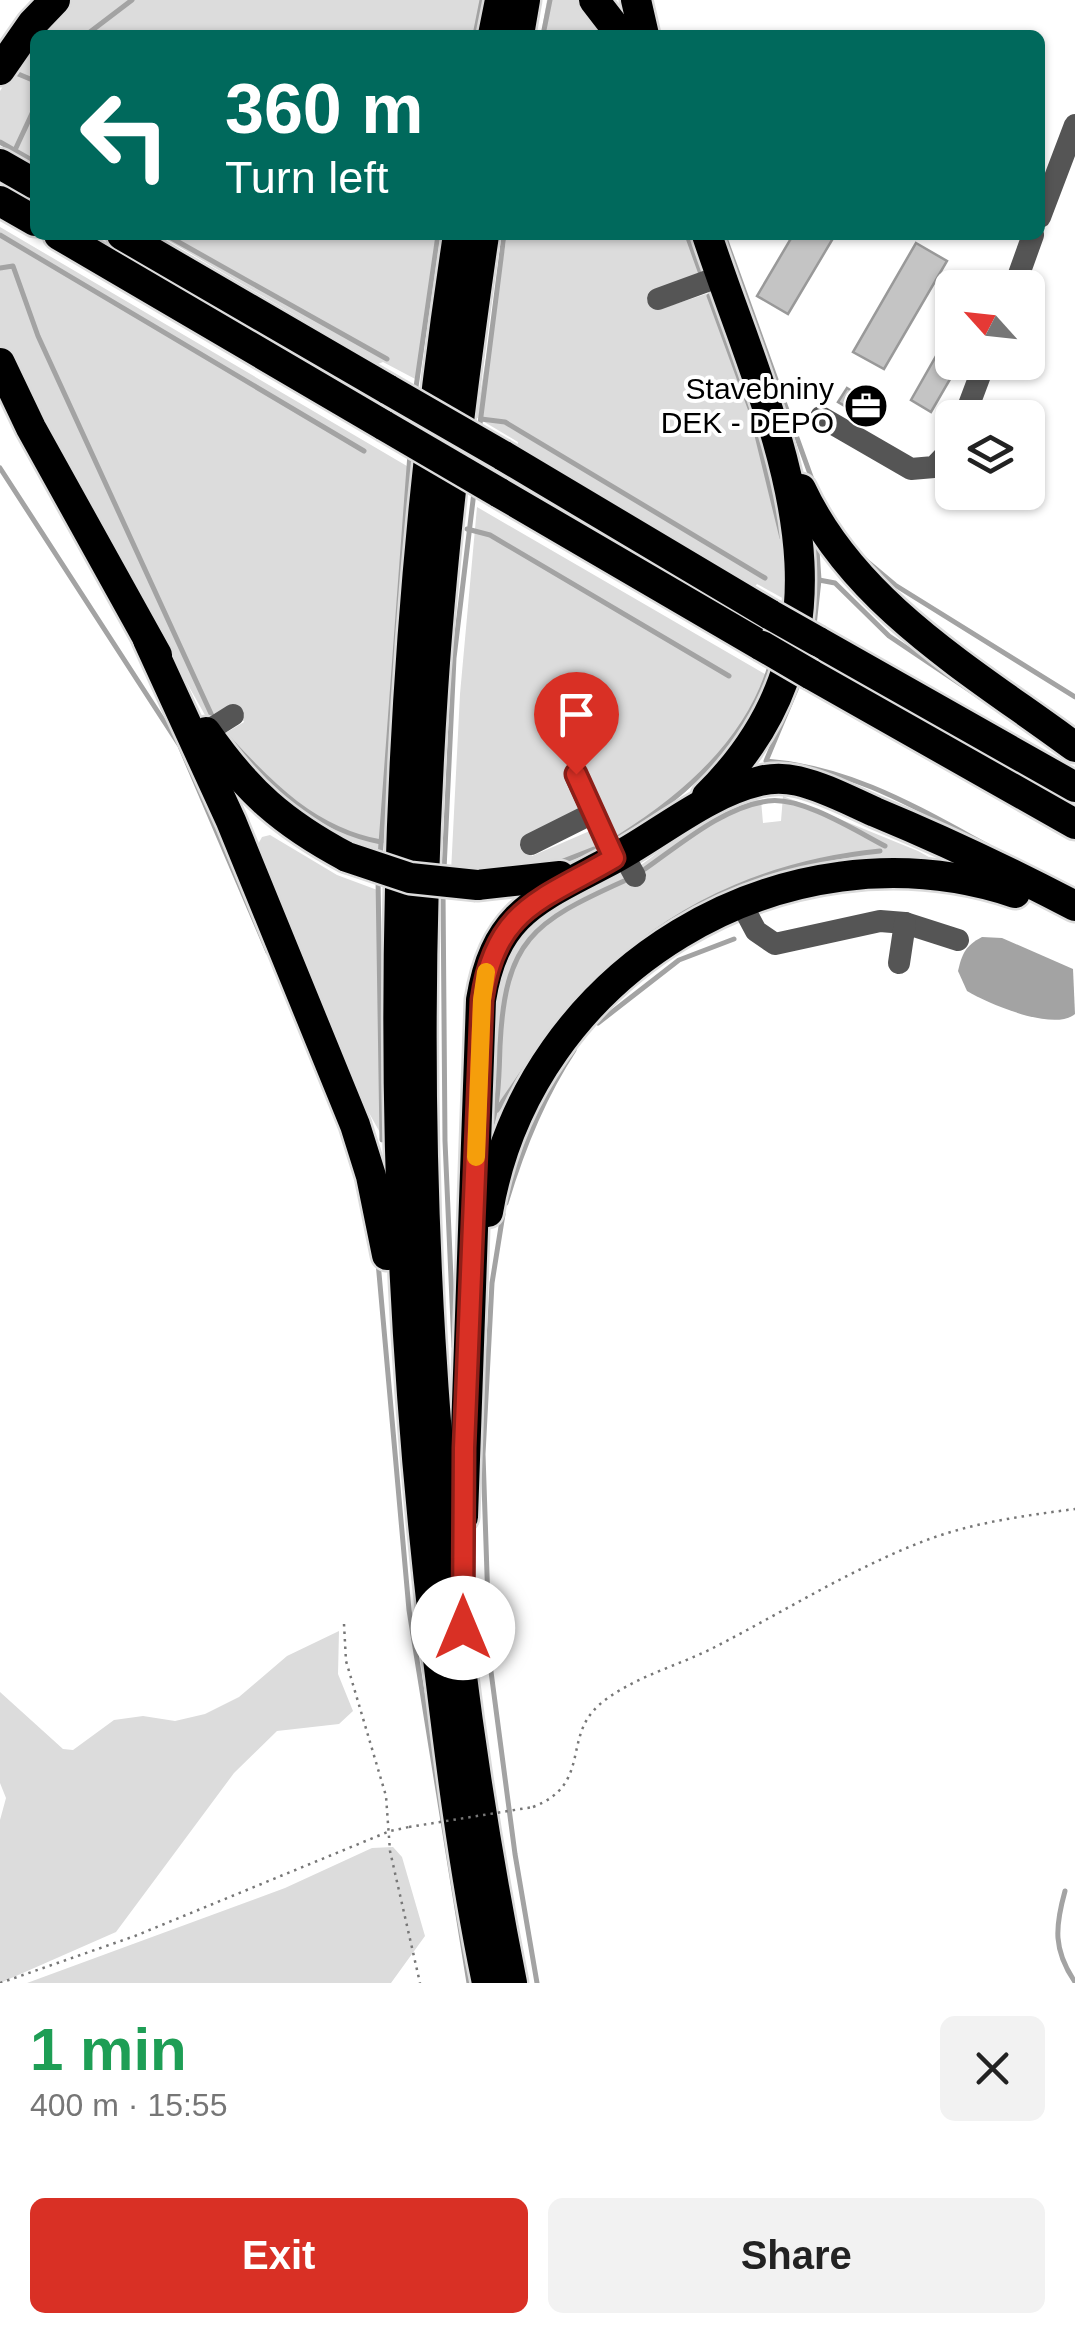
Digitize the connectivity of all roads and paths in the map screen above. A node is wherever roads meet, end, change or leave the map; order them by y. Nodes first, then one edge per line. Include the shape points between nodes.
1 (41, 0) edge
2 (55, 0) edge
3 (500, 0) edge
4 (526, 0) edge
5 (594, 0) edge
6 (636, 0) edge
7 (0, 29) edge
8 (494, 30) edge
9 (520, 30) edge
10 (616, 30) edge
11 (643, 30) edge
12 (0, 70) edge
13 (1075, 125) edge
14 (0, 164) edge
15 (30, 181) edge
16 (0, 201) edge
17 (1045, 205) edge
18 (30, 218) edge
19 (68, 240) edge
20 (131, 240) edge
21 (457, 240) edge
22 (483, 240) edge
23 (709, 240) edge
24 (1031, 240) edge
25 (1020, 270) edge
26 (720, 276) junction
27 (658, 299) dead end
28 (0, 363) edge
29 (0, 388) edge
30 (770, 416) junction
31 (821, 417) dead end
32 (30, 428) junction
33 (935, 466) edge
34 (148, 640) junction
35 (233, 716) dead end
36 (206, 732) junction
37 (1075, 748) edge
38 (576, 774) dead end
39 (1075, 787) edge
40 (594, 813) junction
41 (678, 821) junction
42 (1075, 824) edge
43 (531, 844) dead end
44 (620, 863) junction
45 (740, 902) junction
46 (1075, 906) edge
47 (1075, 915) edge
48 (904, 924) junction
49 (958, 940) dead end
50 (900, 964) dead end
51 (468, 1323) junction
52 (408, 1391) junction
53 (1075, 1508) edge
54 (344, 1624) dead end
55 (463, 1665) junction
56 (390, 1831) junction
57 (0, 1983) edge
58 (420, 1983) edge
59 (486, 1983) edge
60 (512, 1983) edge

1 - 7 highway
2 - 12 highway
3 - 8 highway
4 - 9 highway
5 - 10 highway
6 - 11 highway
13 - 17 lane
14 - 15 highway
16 - 18 highway
19 - 42 highway, bridge
20 - 39 highway, bridge
21 - 52 highway via 418,554 401,812 397,1118
22 - 55 highway via 440,594 424,952 425,1221
23 - 26 highway
24 - 25 lane
26 - 27 lane
26 - 30 highway
28 - 32 highway
29 - 32 highway
30 - 37 highway via 812,513 856,575 902,618
30 - 41 highway via 800,547 791,650 749,744
31 - 33 lane via 911,469
32 - 34 highway
34 - 36 highway
34 - 52 highway via 231,821 355,1125 384,1234
35 - 36 lane
36 - 44 highway, bridge via 274,812 347,857 410,878 477,885 546,880
38 - 40 lane
40 - 43 lane
40 - 44 lane
41 - 44 highway
41 - 46 highway via 758,781 802,782
44 - 51 highway via 529,904 501,936 488,965
45 - 47 highway via 816,878 920,873 988,884
45 - 48 lane via 761,937 775,944 867,922
45 - 51 highway via 650,950 617,978 530,1084 490,1197
48 - 49 lane
48 - 50 lane
51 - 55 highway
52 - 59 highway via 462,1845
53 - 56 path, bridge via 994,1520 921,1542 610,1697 583,1724 564,1790 533,1808
54 - 56 path via 346,1661
55 - 60 highway
56 - 57 path via 135,1936
56 - 58 path

